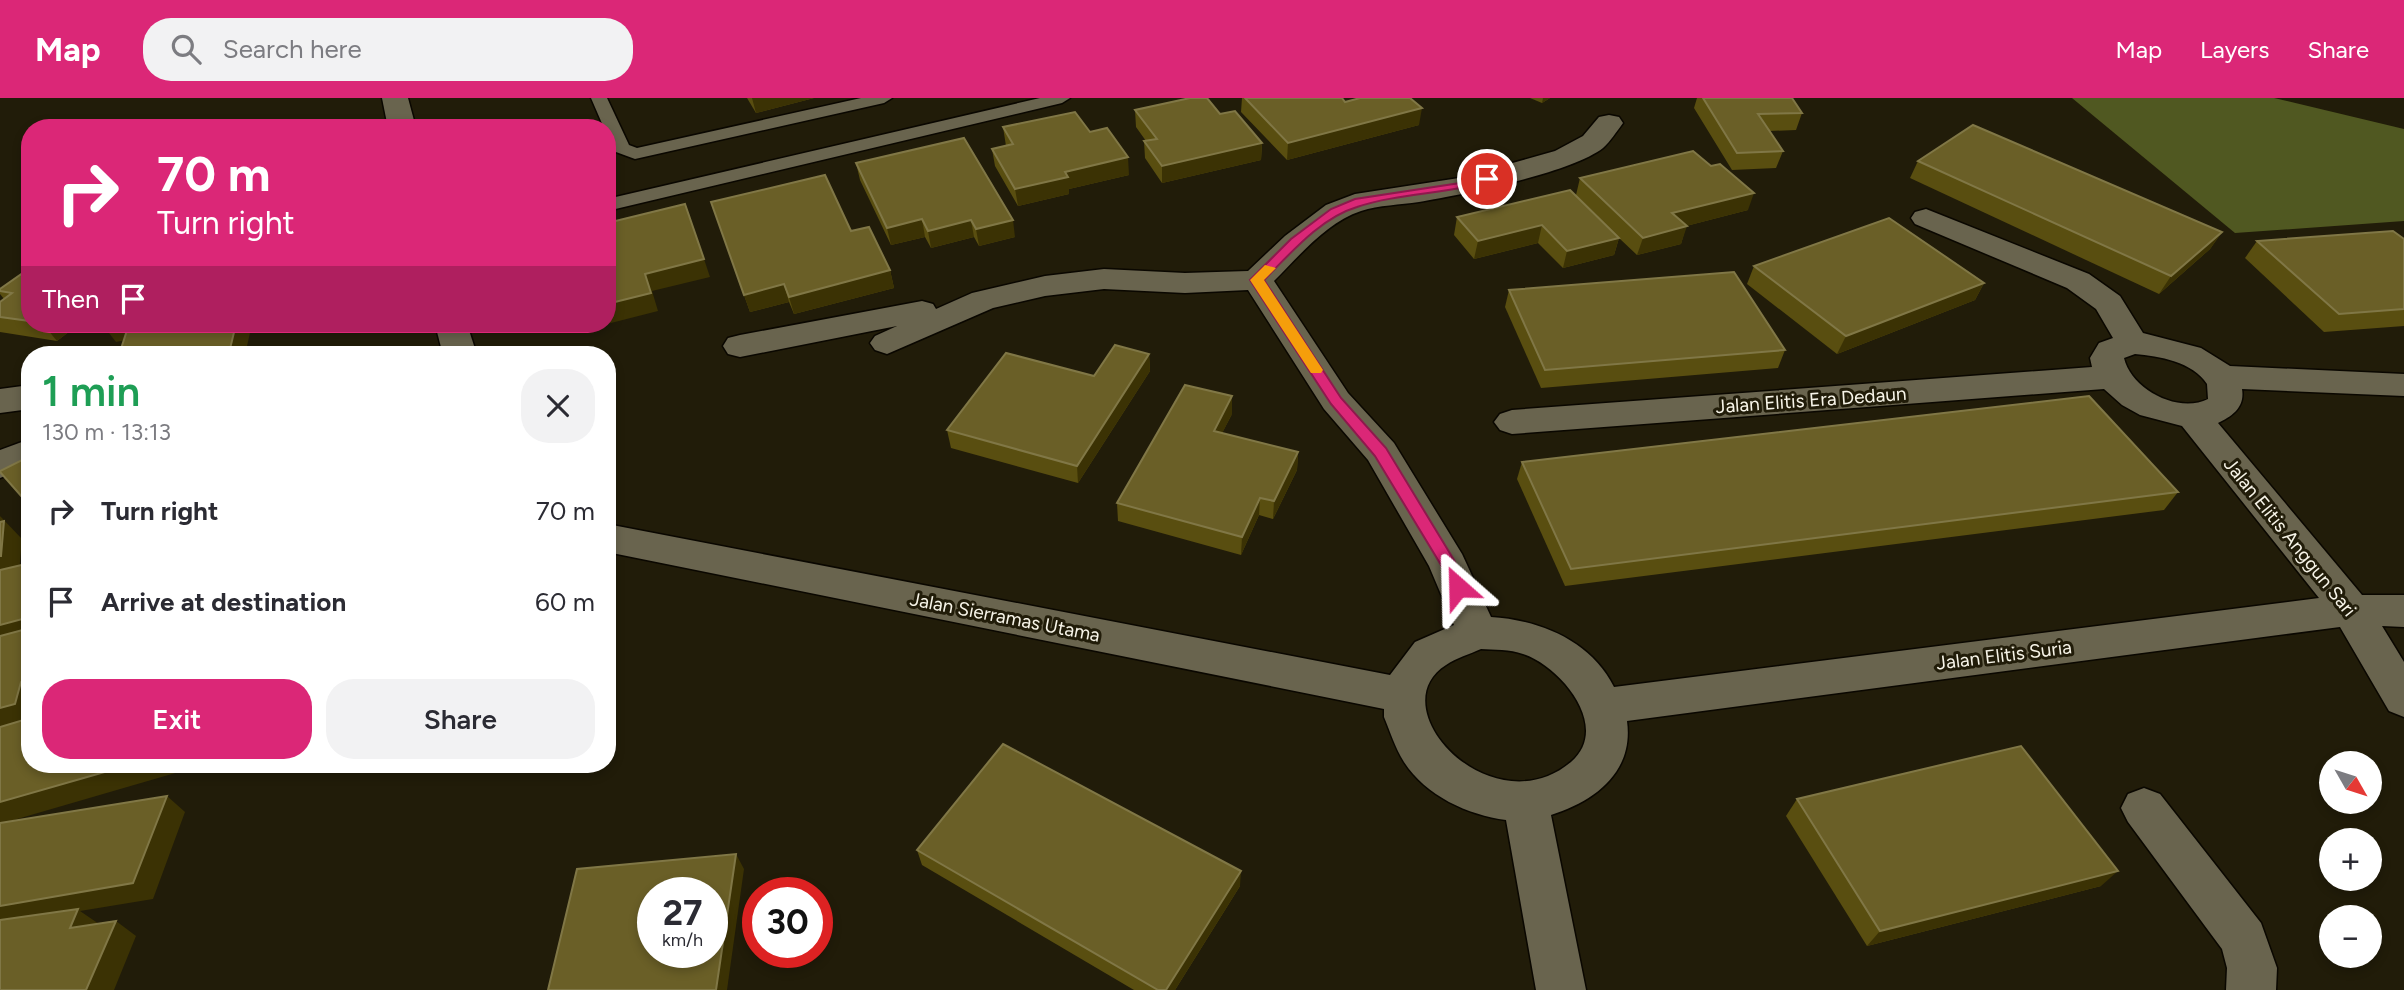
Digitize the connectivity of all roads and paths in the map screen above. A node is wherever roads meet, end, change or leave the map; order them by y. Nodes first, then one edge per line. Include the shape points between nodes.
1 (395, 98) edge
2 (599, 98) edge
3 (884, 98) edge
4 (1062, 98) edge
5 (400, 119) edge
6 (609, 119) edge
7 (1609, 123) dead end
8 (616, 135) edge
9 (680, 167) junction
10 (616, 200) edge
11 (1926, 218) dead end
12 (1257, 280) junction
13 (983, 300) junction
14 (887, 343) dead end
15 (2132, 343) junction
16 (740, 346) dead end
17 (2111, 377) junction
18 (2219, 377) junction
19 (2404, 385) edge
20 (21, 398) edge
21 (0, 401) edge
22 (2192, 415) junction
23 (1511, 422) dead end
24 (21, 455) edge
25 (0, 465) edge
26 (616, 540) edge
27 (2351, 610) junction
28 (2404, 611) edge
29 (1477, 633) junction
30 (1403, 695) junction
31 (2404, 699) edge
32 (1604, 706) junction
33 (1526, 802) junction
34 (2144, 808) dead end
35 (1562, 990) edge
36 (2251, 990) edge

1 - 5 street
2 - 6 lane
3 - 9 lane
4 - 9 lane
7 - 12 street via 1593,142 1565,156 1461,186 1355,203 1336,211
8 - 9 lane via 626,152 645,153
9 - 10 lane
11 - 15 street via 2078,281 2109,303
12 - 13 street via 1104,279
12 - 29 street via 1336,401 1381,452 1448,564
13 - 14 street
13 - 16 street
15 - 17 street via 2111,351 2107,358
15 - 18 street via 2180,351
17 - 22 street via 2136,399
17 - 23 street, Jalan Elitis Era Dedaun
18 - 19 street
18 - 22 street via 2226,388 2220,408
20 - 21 street
22 - 27 street, Jalan Elitis Anggun Sari
24 - 25 street
26 - 30 street, Jalan Sierramas Utama
27 - 28 street, Jalan Elitis Suria
27 - 31 street, Jalan Elitis Anggun Sari
27 - 32 street, Jalan Elitis Suria
29 - 30 street via 1450,640 1427,653 1411,672
29 - 32 street via 1509,634 1539,642 1567,658 1589,680
30 - 33 street via 1404,721 1415,747 1434,770 1461,788 1493,799
32 - 33 street via 1608,733 1601,758 1584,780 1558,795
33 - 35 street
34 - 36 street via 2244,939 2252,968

